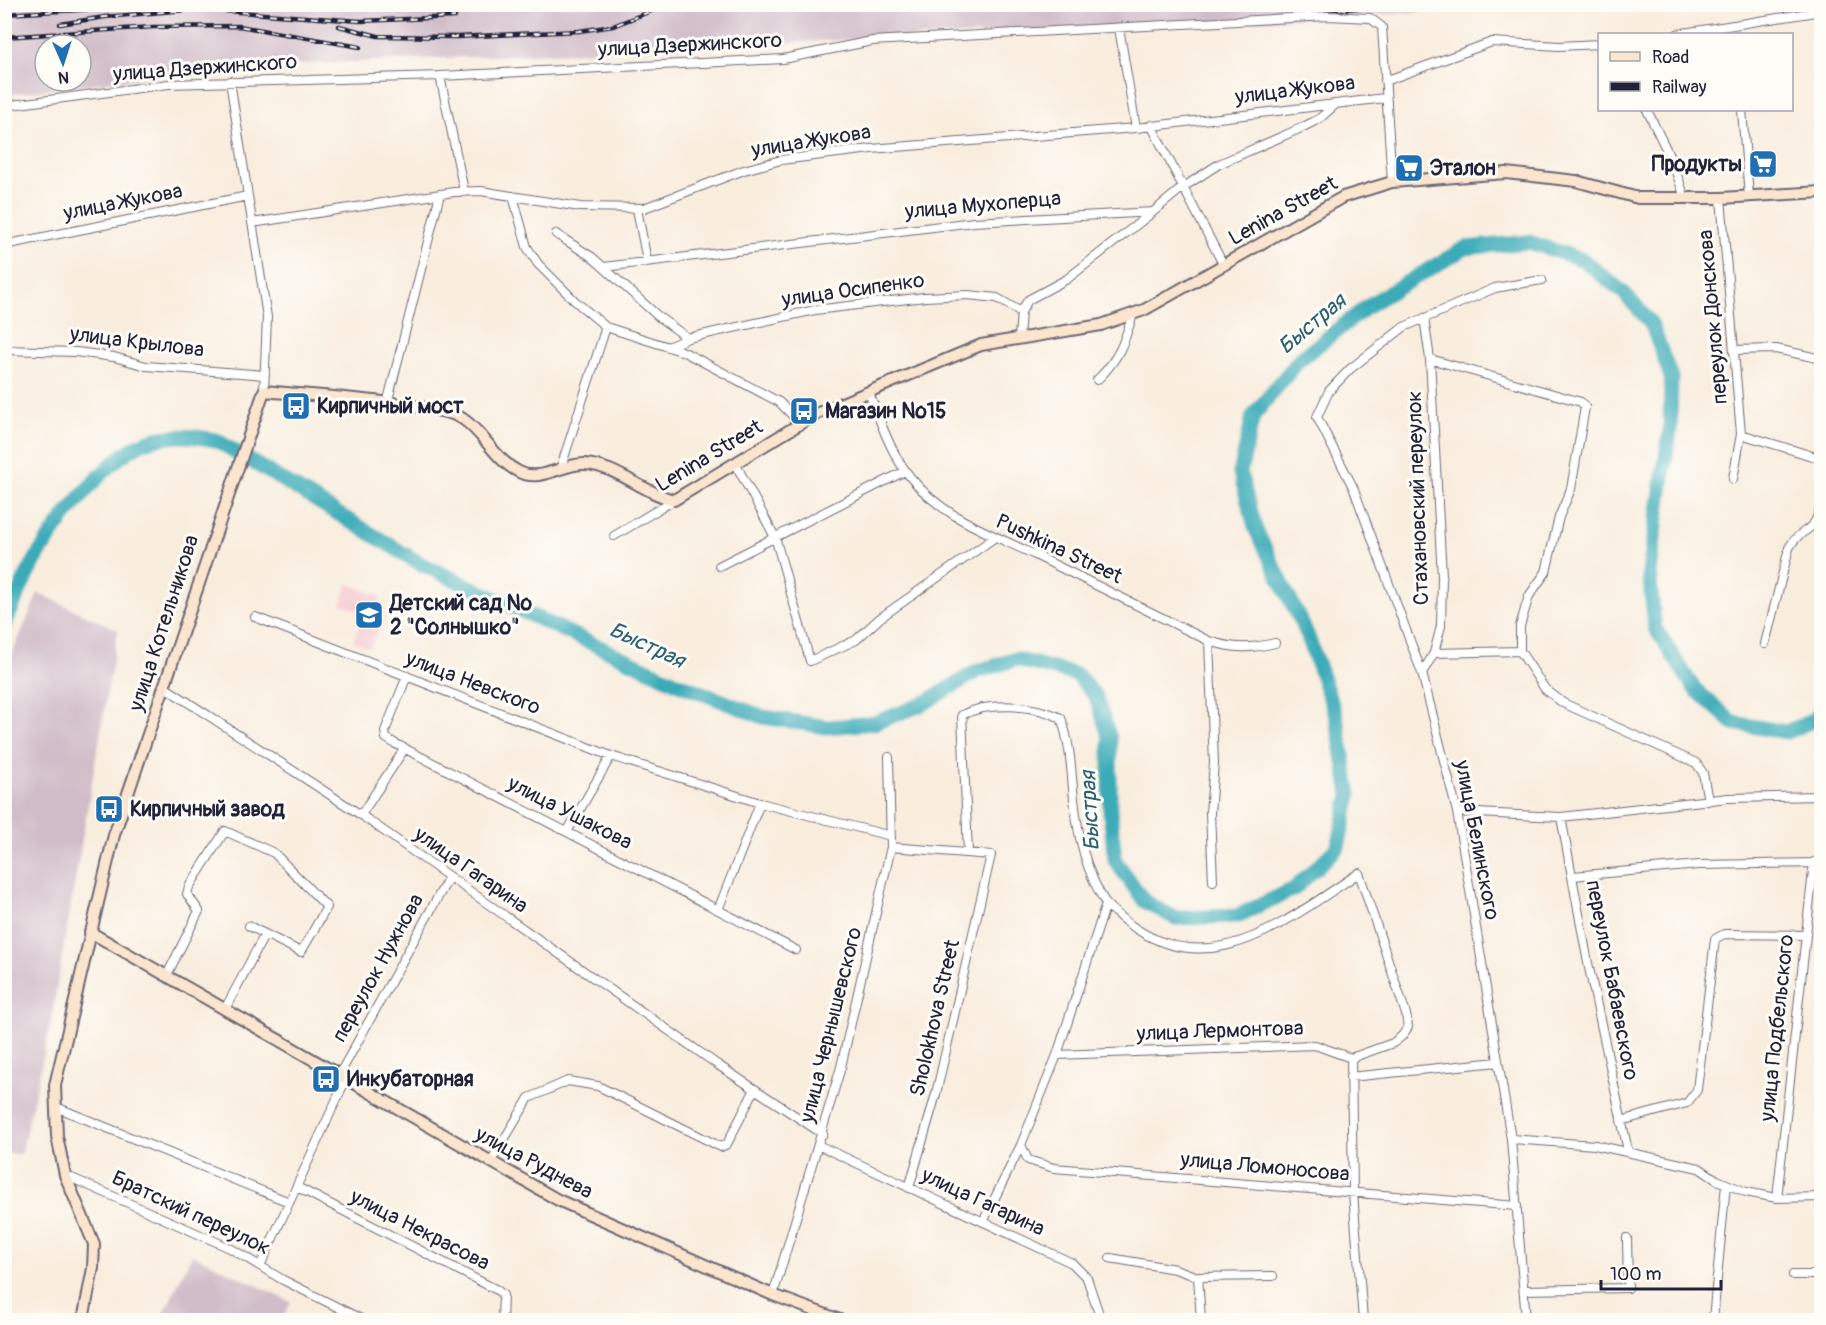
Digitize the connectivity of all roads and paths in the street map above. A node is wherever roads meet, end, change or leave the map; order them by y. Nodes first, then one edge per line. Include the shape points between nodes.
1 (1821, 11) edge
2 (1119, 28) junction
3 (1735, 30) edge
4 (1692, 33) edge
5 (1598, 44) edge
6 (440, 76) junction
7 (230, 81) junction
8 (1385, 81) junction
9 (1385, 98) junction
10 (1337, 104) junction
11 (4, 106) edge
12 (1647, 111) edge
13 (1742, 111) edge
14 (1151, 125) junction
15 (1136, 128) junction
16 (1392, 182) junction
17 (1182, 188) junction
18 (465, 191) junction
19 (1821, 192) edge
20 (440, 194) junction
21 (248, 196) junction
22 (513, 196) junction
23 (1749, 196) junction
24 (1685, 198) junction
25 (1721, 198) junction
26 (637, 209) junction
27 (1153, 212) junction
28 (252, 223) junction
29 (556, 234) dead end
30 (4, 245) edge
31 (647, 261) junction
32 (1224, 266) junction
33 (604, 267) junction
34 (1542, 280) dead end
35 (1021, 312) junction
36 (1132, 314) junction
37 (1424, 318) junction
38 (606, 327) junction
39 (688, 338) junction
40 (1019, 338) junction
41 (668, 347) junction
42 (4, 350) edge
43 (1734, 350) junction
44 (1821, 358) edge
45 (1430, 359) junction
46 (265, 375) junction
47 (1097, 380) dead end
48 (264, 391) junction
49 (869, 393) junction
50 (387, 404) junction
51 (800, 423) junction
52 (1741, 434) junction
53 (1821, 459) edge
54 (735, 463) junction
55 (561, 467) junction
56 (905, 471) junction
57 (1733, 479) dead end
58 (674, 500) junction
59 (1821, 500) edge
60 (615, 536) dead end
61 (775, 537) junction
62 (994, 538) junction
63 (719, 566) dead end
64 (255, 617) dead end
65 (1209, 641) junction
66 (1275, 643) dead end
67 (1765, 644) dead end
68 (1520, 651) junction
69 (1434, 653) junction
70 (1422, 673) junction
71 (407, 676) junction
72 (163, 686) junction
73 (405, 748) junction
74 (611, 756) junction
75 (889, 757) dead end
76 (1821, 796) edge
77 (1708, 801) junction
78 (760, 803) junction
79 (1457, 812) junction
80 (362, 815) junction
81 (1561, 816) junction
82 (567, 832) junction
83 (891, 836) junction
84 (891, 847) junction
85 (968, 853) junction
86 (1818, 863) edge
87 (1573, 876) junction
88 (449, 877) junction
89 (1213, 881) dead end
90 (1106, 904) junction
91 (718, 910) junction
92 (249, 926) dead end
93 (90, 932) junction
94 (265, 934) junction
95 (1806, 935) junction
96 (796, 950) dead end
97 (167, 975) junction
98 (225, 1010) junction
99 (1057, 1055) junction
100 (1351, 1058) junction
101 (1498, 1062) junction
102 (1350, 1077) junction
103 (342, 1079) junction
104 (755, 1089) junction
105 (56, 1107) junction
106 (1621, 1120) junction
107 (823, 1134) junction
108 (1511, 1140) junction
109 (1021, 1145) junction
110 (820, 1146) junction
111 (1628, 1151) junction
112 (490, 1163) junction
113 (65, 1175) junction
114 (1726, 1184) junction
115 (297, 1187) junction
116 (909, 1188) junction
117 (1353, 1193) junction
118 (1821, 1197) edge
119 (1777, 1198) junction
120 (289, 1202) junction
121 (1517, 1206) junction
122 (983, 1222) junction
123 (1626, 1238) dead end
124 (1110, 1258) dead end
125 (261, 1264) junction
126 (1793, 1275) dead end
127 (1821, 1275) edge
128 (1273, 1276) dead end
129 (1198, 1277) junction
130 (1524, 1290) junction
131 (773, 1295) junction
132 (83, 1320) edge
133 (363, 1320) edge
134 (502, 1320) edge
135 (840, 1320) edge
136 (1101, 1320) edge
137 (1201, 1320) edge
138 (1363, 1320) edge
139 (1526, 1320) edge
140 (1713, 1320) edge

1 - 3 street
2 - 6 street, улица Дзержинского via 872,40 783,59
2 - 8 street, улица Дзержинского via 1328,16 1370,18 1382,27
2 - 15 street
3 - 4 street
5 - 8 street, улица Жукова via 1492,42
6 - 7 street, улица Дзержинского
6 - 18 street
7 - 11 street, улица Дзержинского via 169,84
7 - 21 street, улица Котельникова
8 - 9 street
9 - 10 street, улица Жукова
9 - 16 street
10 - 14 street, улица Жукова
10 - 17 street via 1319,118 1219,164
12 - 24 street
13 - 23 street
14 - 15 street, улица Жукова
14 - 17 street
15 - 26 street, улица Жукова via 890,147 781,160
16 - 24 street, Lenina Street via 1506,173 1576,181 1638,198
16 - 32 street, Lenina Street via 1343,197
17 - 27 street
17 - 32 street
18 - 20 street, улица Жукова
18 - 22 street, улица Жукова
19 - 23 street, Lenina Street
20 - 28 street, улица Жукова
20 - 50 street
21 - 28 street, улица Котельникова
21 - 30 street, улица Жукова
22 - 26 street, улица Жукова via 580,207
22 - 38 street via 527,247 538,264
23 - 25 street, Lenina Street
24 - 25 street, Lenina Street
25 - 43 street, переулок Донскова
26 - 31 street
27 - 31 street, улица Мухоперца via 974,222
27 - 35 street via 1067,279 1028,300
28 - 46 street, улица Котельникова via 267,317
29 - 33 street
31 - 33 street, улица Мухоперца
32 - 36 street, Lenina Street
33 - 39 street
34 - 37 street via 1495,288
35 - 39 street, улица Осипенко via 997,298 924,297 815,310
35 - 40 street
36 - 40 street, Lenina Street via 1101,325
36 - 47 street via 1122,349
37 - 45 street, Стахановский переулок
37 - 70 street, улица Белинского via 1404,327 1350,369 1329,391 1317,417 1353,487
38 - 41 street
38 - 55 street
39 - 41 street, улица Осипенко
40 - 49 street, Lenina Street via 981,345
41 - 51 street via 779,402
42 - 46 street, улица Крылова via 76,352 146,366
43 - 44 street via 1776,349
43 - 52 street, переулок Донскова
45 - 68 street via 1581,402 1585,407 1571,489 1559,517 1546,572 1529,596 1520,626
45 - 69 street, Стахановский переулок via 1442,576 1441,626
46 - 48 street, улица Котельникова
48 - 50 street
48 - 72 street, улица Котельникова via 260,412 227,495
49 - 51 street, Lenina Street
49 - 56 street, Pushkina Street via 896,460
50 - 55 street via 462,418 498,458 521,474 542,476
51 - 54 street, Lenina Street
52 - 53 street
52 - 57 street, переулок Донскова
54 - 58 street, Lenina Street
54 - 61 street
55 - 58 street via 586,464 620,474 653,494
56 - 61 street
56 - 62 street, Pushkina Street via 938,504
58 - 60 street, Lenina Street
59 - 67 street via 1818,520 1809,531 1796,536 1789,548
61 - 62 street via 810,661 856,640 880,618
61 - 63 street
62 - 65 street, Pushkina Street via 1026,550
64 - 71 street, улица Невского
65 - 66 street, Pushkina Street via 1248,649
65 - 89 street
68 - 69 street
68 - 77 street via 1545,689 1563,704 1695,763 1703,773
69 - 70 street, Стахановский переулок
70 - 79 street, улица Белинского
71 - 73 street, улица Ушакова via 385,731 386,738
71 - 74 street, улица Невского
72 - 80 street, улица Гагарина
72 - 93 street, улица Котельникова via 114,835
73 - 80 street
73 - 82 street, улица Ушакова
74 - 78 street, улица Невского
74 - 82 street
75 - 83 street, улица Чернышевского
76 - 77 street
77 - 81 street
78 - 83 street, улица Невского
78 - 91 street
79 - 81 street
79 - 101 street, улица Белинского
80 - 88 street, улица Гагарина
81 - 87 street, переулок Бабаевского
82 - 91 street, улица Ушакова
83 - 84 street, улица Чернышевского
84 - 85 street
84 - 107 street, улица Чернышевского
85 - 90 street via 962,715 973,709 1033,709 1061,718 1072,763 1084,860
85 - 116 street, Sholokhova Street via 992,855 936,1094
86 - 87 street via 1699,865
86 - 95 street, улица Подбельского
87 - 106 street, переулок Бабаевского
88 - 103 street, переулок Нужнова
88 - 104 street, улица Гагарина
90 - 99 street
90 - 100 street via 1127,925 1182,948 1233,945 1292,918 1359,873 1408,1027 1393,1043
91 - 96 street, улица Ушакова
92 - 94 street
93 - 97 street, улица Руднева
93 - 105 street, улица Котельникова via 55,1085
94 - 97 street via 301,952 327,907 274,853 225,831 189,886 187,894 199,911
94 - 98 street
95 - 106 street via 1724,934 1715,939 1697,1090 1687,1103
95 - 119 street, улица Подбельского
97 - 98 street, улица Руднева
98 - 103 street, улица Руднева
99 - 100 street, улица Лермонтова via 1315,1045
99 - 109 street
100 - 102 street
101 - 102 street
101 - 108 street, улица Белинского
102 - 117 street
103 - 112 street, улица Руднева
103 - 115 street, переулок Нужнова
104 - 107 street, улица Гагарина
104 - 112 street via 727,1144 721,1147 598,1086 568,1081 529,1098
105 - 113 street, улица Котельникова
105 - 120 street
106 - 111 street, переулок Бабаевского
107 - 110 street, улица Чернышевского
108 - 111 street
108 - 121 street, улица Белинского
109 - 117 street, улица Ломоносова via 1028,1160 1054,1168
109 - 122 street
110 - 116 street, улица Гагарина
110 - 131 street, улица Чернышевского
111 - 114 street via 1699,1168
112 - 131 street, улица Руднева via 558,1200
113 - 125 street, Братский переулок
113 - 132 street, улица Котельникова via 94,1244
114 - 119 street
114 - 140 street
115 - 120 street, переулок Нужнова
115 - 134 street, улица Некрасова via 497,1290 503,1295
116 - 122 street, улица Гагарина
117 - 121 street, улица Ломоносова
117 - 138 street
118 - 119 street
120 - 125 street, переулок Нужнова
121 - 130 street, улица Белинского
122 - 136 street, улица Гагарина via 1072,1263 1087,1278
123 - 130 street via 1628,1288
124 - 129 street
125 - 133 street, Братский переулок
126 - 127 street
128 - 129 street
129 - 137 street
130 - 139 street, улица Белинского
131 - 135 street, улица Руднева

